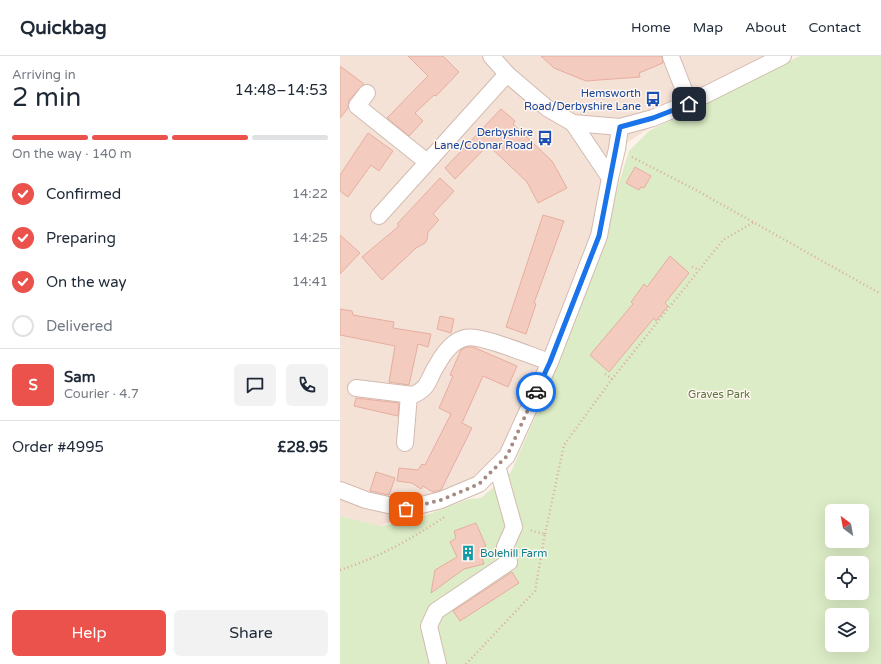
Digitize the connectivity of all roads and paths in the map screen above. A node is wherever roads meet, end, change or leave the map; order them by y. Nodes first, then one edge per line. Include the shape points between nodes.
1 (490, 56) edge
2 (783, 56) edge
3 (671, 57) dead end
4 (507, 74) junction
5 (367, 92) dead end
6 (689, 104) junction
7 (574, 123) junction
8 (620, 127) junction
9 (617, 149) junction
10 (427, 162) junction
11 (610, 178) junction
12 (379, 216) dead end
13 (754, 222) junction
14 (692, 267) dead end
15 (699, 270) junction
16 (881, 294) edge
17 (550, 362) junction
18 (606, 374) dead end
19 (612, 379) junction
20 (356, 388) dead end
21 (409, 395) junction
22 (405, 443) dead end
23 (496, 466) junction
24 (340, 490) edge
25 (452, 513) dead end
26 (514, 528) junction
27 (545, 534) junction
28 (340, 570) edge
29 (438, 664) edge
30 (466, 664) edge

1 - 4 street
2 - 6 street
3 - 6 street
4 - 7 street via 547,108
4 - 10 street
5 - 10 street via 357,106
6 - 8 street
7 - 8 street
7 - 11 street
8 - 9 street
9 - 11 street
9 - 13 path
10 - 12 street
11 - 17 street via 602,237
13 - 15 path via 723,240
13 - 16 path
14 - 15 path
15 - 19 path
17 - 21 street via 480,338 465,337 452,345 436,366 432,378 422,392
17 - 23 street via 507,456
18 - 19 path
19 - 27 path via 564,445
20 - 21 street
21 - 22 street
23 - 24 street via 479,484 441,500 406,509 366,500
23 - 26 street
25 - 28 path via 368,561
26 - 27 path
26 - 29 street via 505,546 509,562 436,611 429,626
27 - 30 path via 535,591

